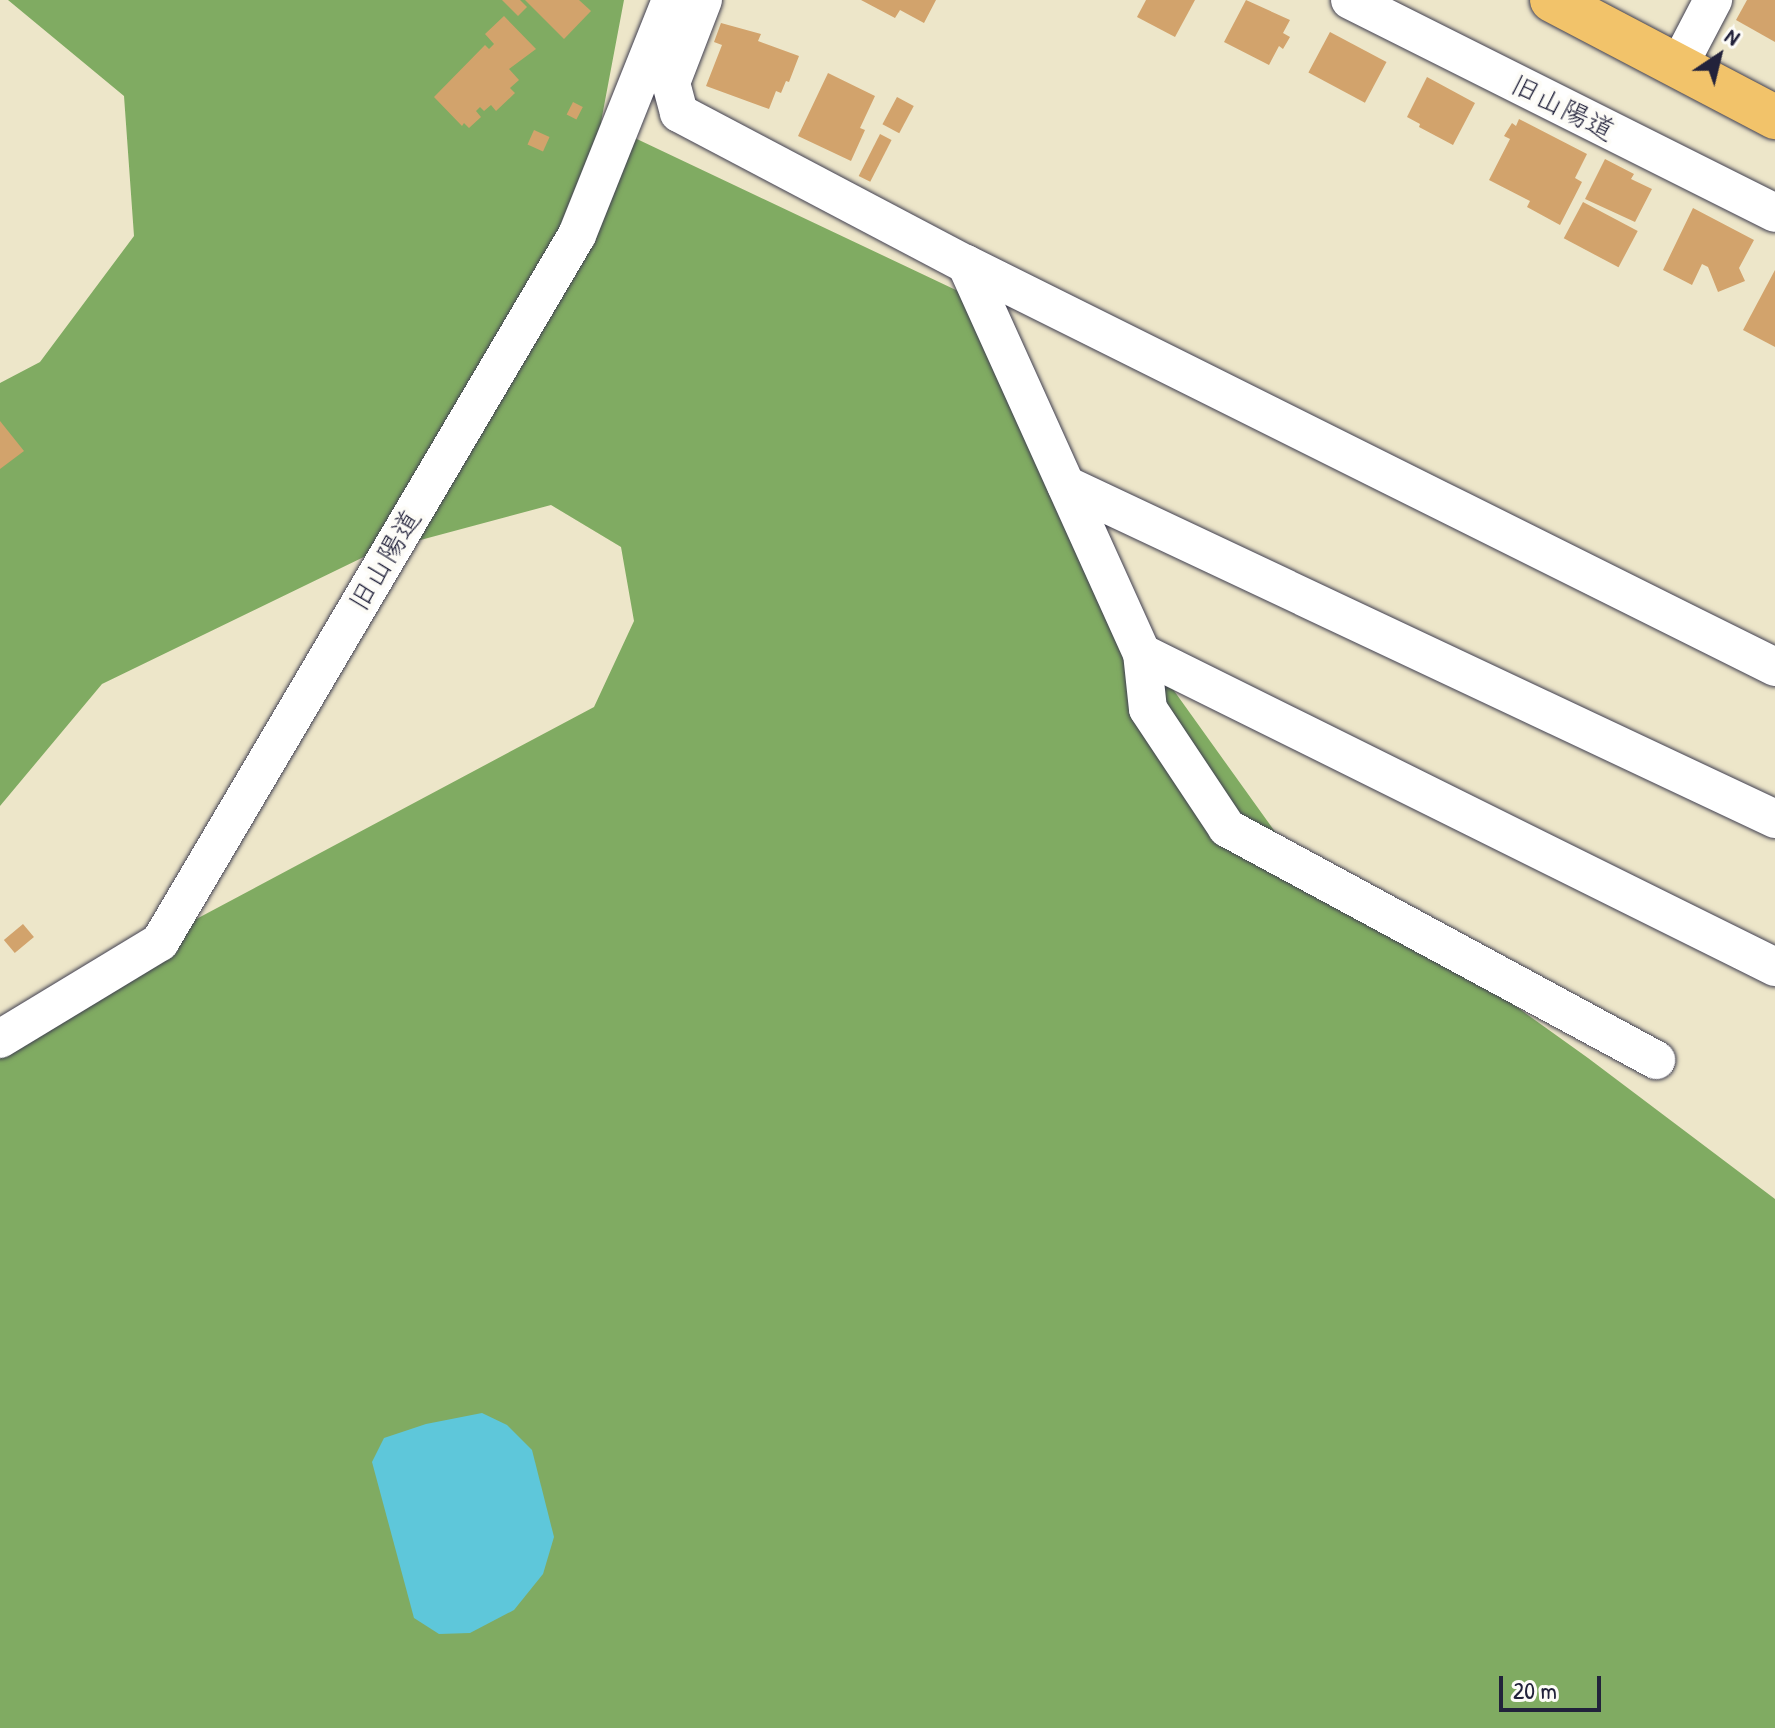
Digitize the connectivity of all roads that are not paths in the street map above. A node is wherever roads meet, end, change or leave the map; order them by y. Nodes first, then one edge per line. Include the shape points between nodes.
1 (671, 0) edge
2 (703, 0) edge
3 (1350, 0) edge
4 (1552, 0) edge
5 (1713, 0) edge
6 (1678, 67) junction
7 (1775, 117) edge
8 (1775, 213) edge
9 (966, 264) junction
10 (1066, 485) junction
11 (1142, 653) junction
12 (1775, 667) edge
13 (1775, 819) edge
14 (1775, 967) edge
15 (0, 1039) edge
16 (1656, 1060) dead end

1 - 15 street, 旧山陽道 via 577,235 160,942
2 - 9 street via 671,83 679,113
3 - 8 street, 旧山陽道
4 - 6 highway
5 - 6 street
6 - 7 highway
9 - 10 street
9 - 12 street
10 - 11 street
10 - 13 street
11 - 14 street
11 - 16 street via 1148,709 1227,828

